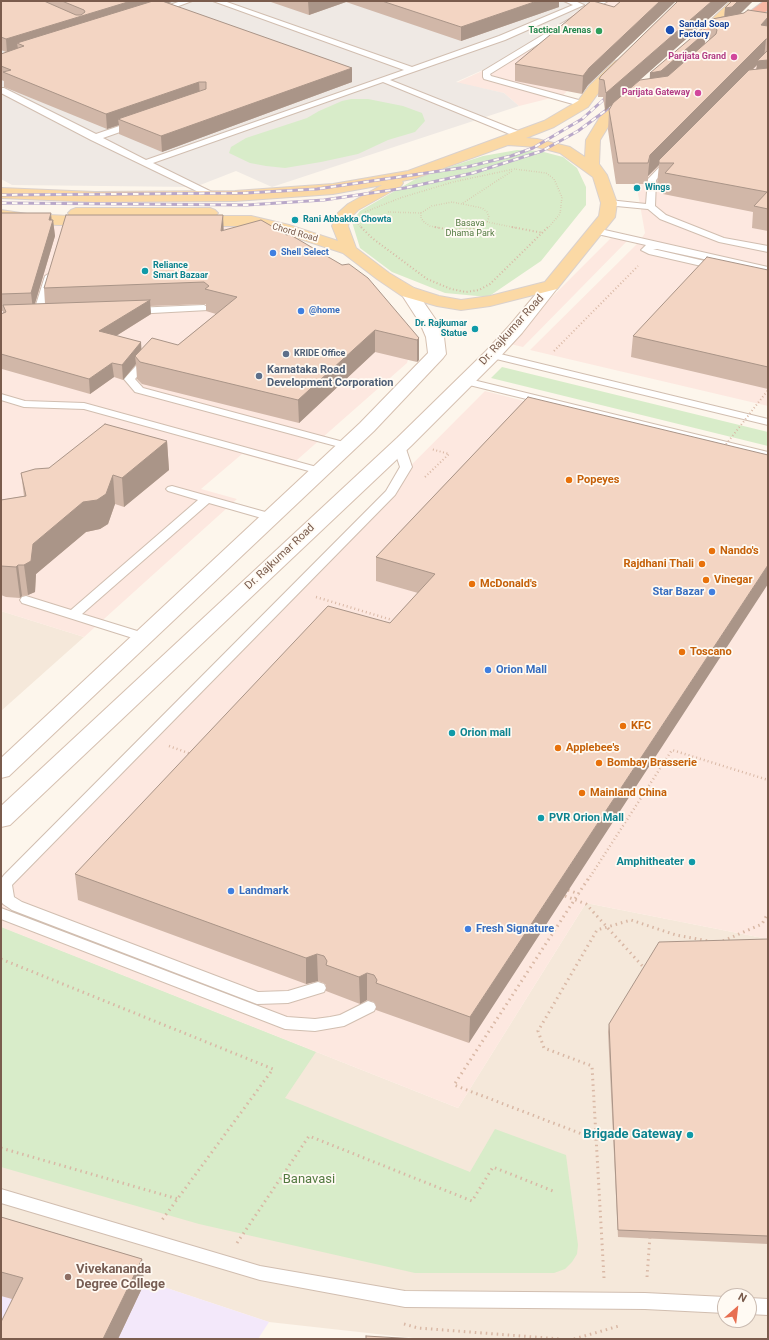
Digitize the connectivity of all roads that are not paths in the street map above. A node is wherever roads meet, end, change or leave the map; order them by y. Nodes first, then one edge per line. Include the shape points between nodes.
1 (188, 1) edge
2 (217, 1) edge
3 (568, 1) edge
4 (604, 1) edge
5 (738, 1) edge
6 (583, 3) edge
7 (768, 4) edge
8 (151, 13) edge
9 (705, 38) junction
10 (689, 47) edge
11 (630, 55) edge
12 (413, 70) junction
13 (384, 80) junction
14 (1, 90) edge
15 (636, 94) edge
16 (583, 104) junction
17 (145, 120) edge
18 (520, 135) junction
19 (94, 138) junction
20 (504, 141) junction
21 (674, 157) edge
22 (145, 163) junction
23 (411, 175) junction
24 (600, 175) junction
25 (1, 193) edge
26 (213, 196) junction
27 (236, 196) junction
28 (609, 203) junction
29 (650, 207) junction
30 (2, 215) edge
31 (596, 231) junction
32 (768, 249) edge
33 (349, 250) junction
34 (53, 264) edge
35 (768, 268) edge
36 (768, 277) edge
37 (551, 286) junction
38 (408, 292) junction
39 (204, 308) edge
40 (125, 311) edge
41 (54, 314) edge
42 (492, 355) junction
43 (150, 357) edge
44 (465, 381) junction
45 (1, 397) edge
46 (768, 422) edge
47 (347, 446) junction
48 (399, 446) junction
49 (768, 455) edge
50 (320, 471) junction
51 (172, 489) dead end
52 (206, 499) junction
53 (272, 517) junction
54 (26, 600) dead end
55 (73, 615) junction
56 (143, 637) junction
57 (1, 771) edge
58 (1, 819) edge
59 (1, 913) edge
60 (318, 988) dead end
61 (368, 1007) dead end
62 (1, 1196) edge
63 (717, 1305) edge
64 (757, 1306) edge
65 (768, 1307) edge

1 - 8 lane
2 - 12 lane
3 - 6 lane
4 - 16 lane via 486,74 488,77
5 - 9 main road
6 - 12 lane via 502,38
7 - 9 highway via 737,27
9 - 10 main road
11 - 16 main road via 594,89
12 - 13 lane
13 - 18 lane
13 - 22 lane
14 - 19 lane
15 - 24 main road via 605,120 593,140 592,164
16 - 18 main road via 550,124
17 - 19 lane
18 - 20 main road
19 - 22 lane
20 - 23 main road
20 - 24 main road via 536,143 566,150
21 - 29 lane via 652,179
22 - 26 lane
23 - 27 main road via 333,189
23 - 33 main road via 342,216 340,226
24 - 28 main road
25 - 26 main road via 96,197
26 - 27 main road
27 - 30 main road via 262,201 266,207 248,212
28 - 29 lane
28 - 31 main road via 607,217
29 - 32 lane via 663,218 722,240
30 - 33 main road, Chord Road via 65,224 251,221 283,228
31 - 35 lane
31 - 37 main road
33 - 38 main road
34 - 41 lane via 34,314
35 - 36 lane via 657,246 646,250
37 - 38 main road via 490,301 461,305
37 - 42 main road, Dr. Rajkumar Road
38 - 47 main road via 436,337 437,354
39 - 40 lane
42 - 44 main road, Dr. Rajkumar Road
42 - 46 lane
43 - 47 lane via 129,378 139,390
44 - 48 main road, Dr. Rajkumar Road
44 - 49 lane
45 - 50 lane via 24,404 84,406
47 - 50 main road
48 - 58 main road, Dr. Rajkumar Road
48 - 60 lane via 406,468 391,492 5,884 8,900 17,906 257,998 288,997
50 - 53 main road
51 - 52 lane
52 - 53 lane
52 - 55 lane
53 - 56 main road
54 - 55 lane
55 - 56 lane
56 - 57 main road
59 - 61 lane via 286,1023 330,1023 344,1020
62 - 63 lane via 260,1273 405,1299 605,1300
64 - 65 lane

